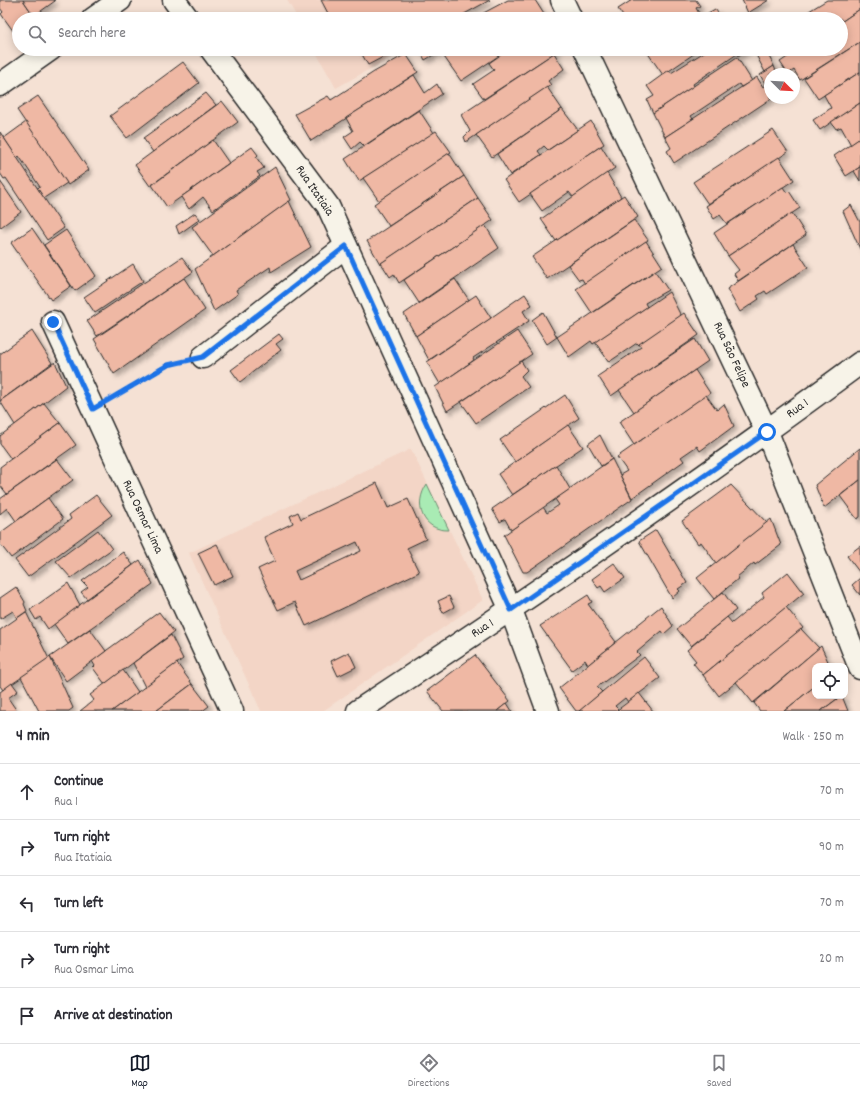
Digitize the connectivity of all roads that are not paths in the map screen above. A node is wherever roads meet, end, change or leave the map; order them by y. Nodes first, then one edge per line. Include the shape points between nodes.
1 (120, 0) edge
2 (174, 0) edge
3 (562, 0) edge
4 (103, 12) edge
5 (183, 12) edge
6 (568, 12) edge
7 (41, 56) edge
8 (216, 56) edge
9 (588, 56) edge
10 (0, 85) edge
11 (346, 246) junction
12 (53, 322) dead end
13 (203, 357) road end
14 (860, 363) edge
15 (767, 432) junction
16 (511, 610) junction
17 (860, 668) edge
18 (232, 711) edge
19 (358, 711) edge
20 (548, 711) edge

1 - 4 street
2 - 5 street
3 - 6 street
7 - 10 street
8 - 11 street, Rua Itatiaia via 328,206
9 - 15 street, Rua São Felipe
11 - 13 street
11 - 16 street, Rua Itatiaia
12 - 18 street, Rua Osmar Lima
14 - 15 street, Rua 1
15 - 16 street, Rua 1
15 - 17 street, Rua São Felipe
16 - 19 street, Rua 1
16 - 20 street, Rua Itatiaia

